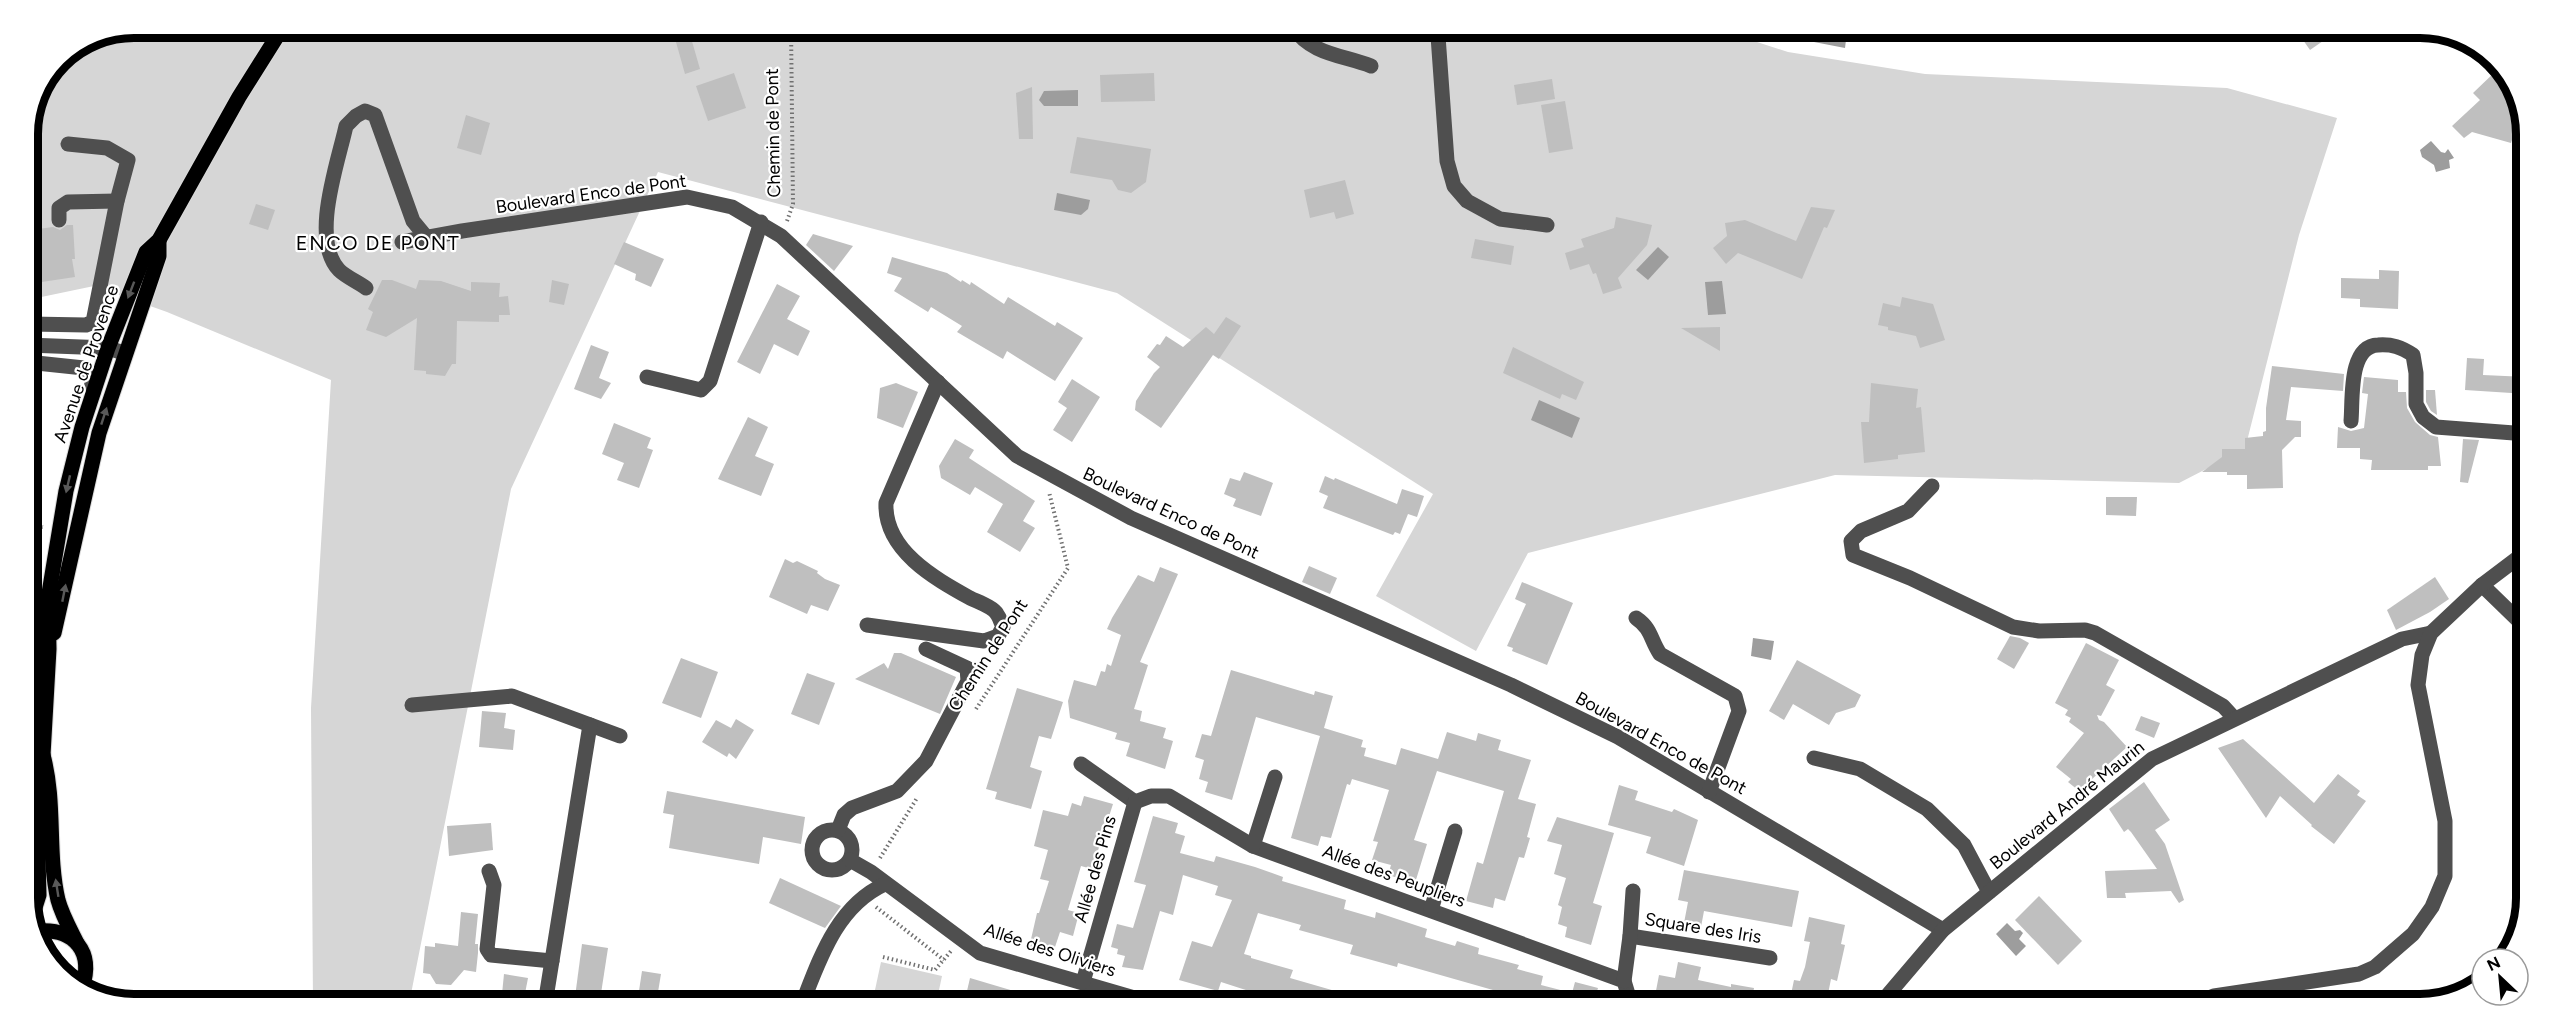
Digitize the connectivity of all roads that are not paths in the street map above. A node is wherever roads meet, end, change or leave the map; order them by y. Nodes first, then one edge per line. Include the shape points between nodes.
1 (276, 38) edge
2 (1301, 38) edge
3 (1438, 38) edge
4 (1371, 66) dead end
5 (68, 144) dead end
6 (117, 201) junction
7 (59, 220) dead end
8 (761, 222) junction
9 (1547, 225) dead end
10 (426, 238) junction
11 (159, 240) junction
12 (402, 242) dead end
13 (366, 288) dead end
14 (38, 324) edge
15 (38, 345) edge
16 (108, 348) junction
17 (124, 353) junction
18 (38, 363) edge
19 (646, 376) dead end
20 (938, 382) junction
21 (93, 393) junction
22 (2351, 421) dead end
23 (2516, 433) edge
24 (1932, 486) dead end
25 (2516, 559) edge
26 (2482, 585) junction
27 (1636, 618) dead end
28 (2516, 618) edge
29 (867, 625) dead end
30 (2431, 633) junction
31 (50, 650) junction
32 (926, 650) dead end
33 (412, 705) dead end
34 (2234, 718) junction
35 (590, 725) junction
36 (620, 736) dead end
37 (43, 755) junction
38 (1814, 758) dead end
39 (1081, 764) dead end
40 (38, 771) edge
41 (1275, 777) dead end
42 (1709, 792) junction
43 (1135, 802) junction
44 (838, 830) junction
45 (1455, 831) dead end
46 (1253, 846) junction
47 (38, 856) edge
48 (850, 860) junction
49 (489, 871) dead end
50 (885, 884) junction
51 (1633, 891) dead end
52 (1989, 892) junction
53 (38, 898) edge
54 (1431, 910) junction
55 (1943, 930) junction
56 (44, 931) edge
57 (1630, 936) junction
58 (77, 943) junction
59 (1770, 958) dead end
60 (552, 961) junction
61 (84, 980) edge
62 (1624, 981) junction
63 (1083, 982) junction
64 (547, 994) edge
65 (806, 994) edge
66 (1122, 994) edge
67 (1628, 994) edge
68 (1889, 994) edge
69 (2227, 994) edge

1 - 11 main road, Avenue de Provence
2 - 4 street via 1324,52
3 - 9 street via 1447,161 1454,186 1467,201 1500,219
5 - 6 street via 107,148 128,160
6 - 7 street via 68,202 59,208
6 - 14 street via 93,322
8 - 10 street, Boulevard Enco de Pont via 732,207 687,197
8 - 19 street via 710,381 700,390
8 - 20 street, Boulevard Enco de Pont via 781,236
10 - 12 street, Boulevard Enco de Pont
10 - 13 street via 413,221 375,115 365,111 346,126 326,213 325,239 338,270
11 -> 16 main road, Avenue de Provence via 146,252
11 - 17 main road, Avenue de Provence via 159,256
15 - 16 street
16 - 17 street
16 - 21 main road, Avenue de Provence
31 -> 17 main road, Avenue de Provence via 83,493
18 - 21 street via 84,368 91,377
20 - 29 street via 886,503 886,514 901,547 916,562 937,580 997,613 1003,627 998,636 984,641
20 - 42 street, Boulevard Enco de Pont via 1017,456 1050,476 1142,523 1511,685 1618,737
21 -> 31 main road, Avenue de Provence via 72,470 48,599
22 - 23 street via 2355,368 2362,352 2385,344 2413,355 2416,404 2423,417 2436,427
24 - 34 street via 1908,511 1861,531 1851,541 1853,555 2013,627 2095,633 2223,706
25 - 26 street
26 - 28 street
26 - 30 street
27 - 42 street via 1648,626 1660,654 1735,696 1739,711
30 - 34 street, Boulevard André Maurin via 2402,639
30 - 69 street via 2422,655 2418,685 2445,821 2445,876 2432,907 2394,952 2359,974
31 - 37 main road, Avenue de Provence
32 - 44 street via 968,669 968,681 926,761 897,791 852,808
33 - 35 street via 512,696
34 - 52 street, Boulevard André Maurin via 2152,759
35 - 36 street
35 - 60 street
37 - 40 main road, Avenue de Provence
58 -> 37 main road, Avenue de Provence via 59,902 50,780
38 - 52 street via 1860,769 1927,809 1964,845
39 - 43 street
41 - 46 street
42 - 55 street, Boulevard Enco de Pont
43 - 46 street, Allée des Peupliers via 1151,795 1168,796
43 - 63 street, Allée des Pins
44 - 48 street via 851,844
44 - 48 street via 816,836 814,860 828,870
45 - 54 street
46 - 54 street, Allée des Peupliers
47 - 53 main road, Avenue de Provence
48 - 50 street, Allée des Oliviers
49 - 60 street via 494,885 487,949 491,955
50 - 63 street, Allée des Oliviers via 980,953
50 - 65 street via 858,899 825,945
51 - 57 street
52 - 55 street, Boulevard André Maurin
54 - 62 street, Allée des Peupliers
55 - 68 street, Boulevard André Maurin
56 - 58 main road via 65,934
57 - 59 street, Square des Iris
57 - 62 street
58 - 61 main road, Avenue de Provence via 87,966
60 - 64 street
62 - 67 street
63 - 66 street, Allée des Oliviers

